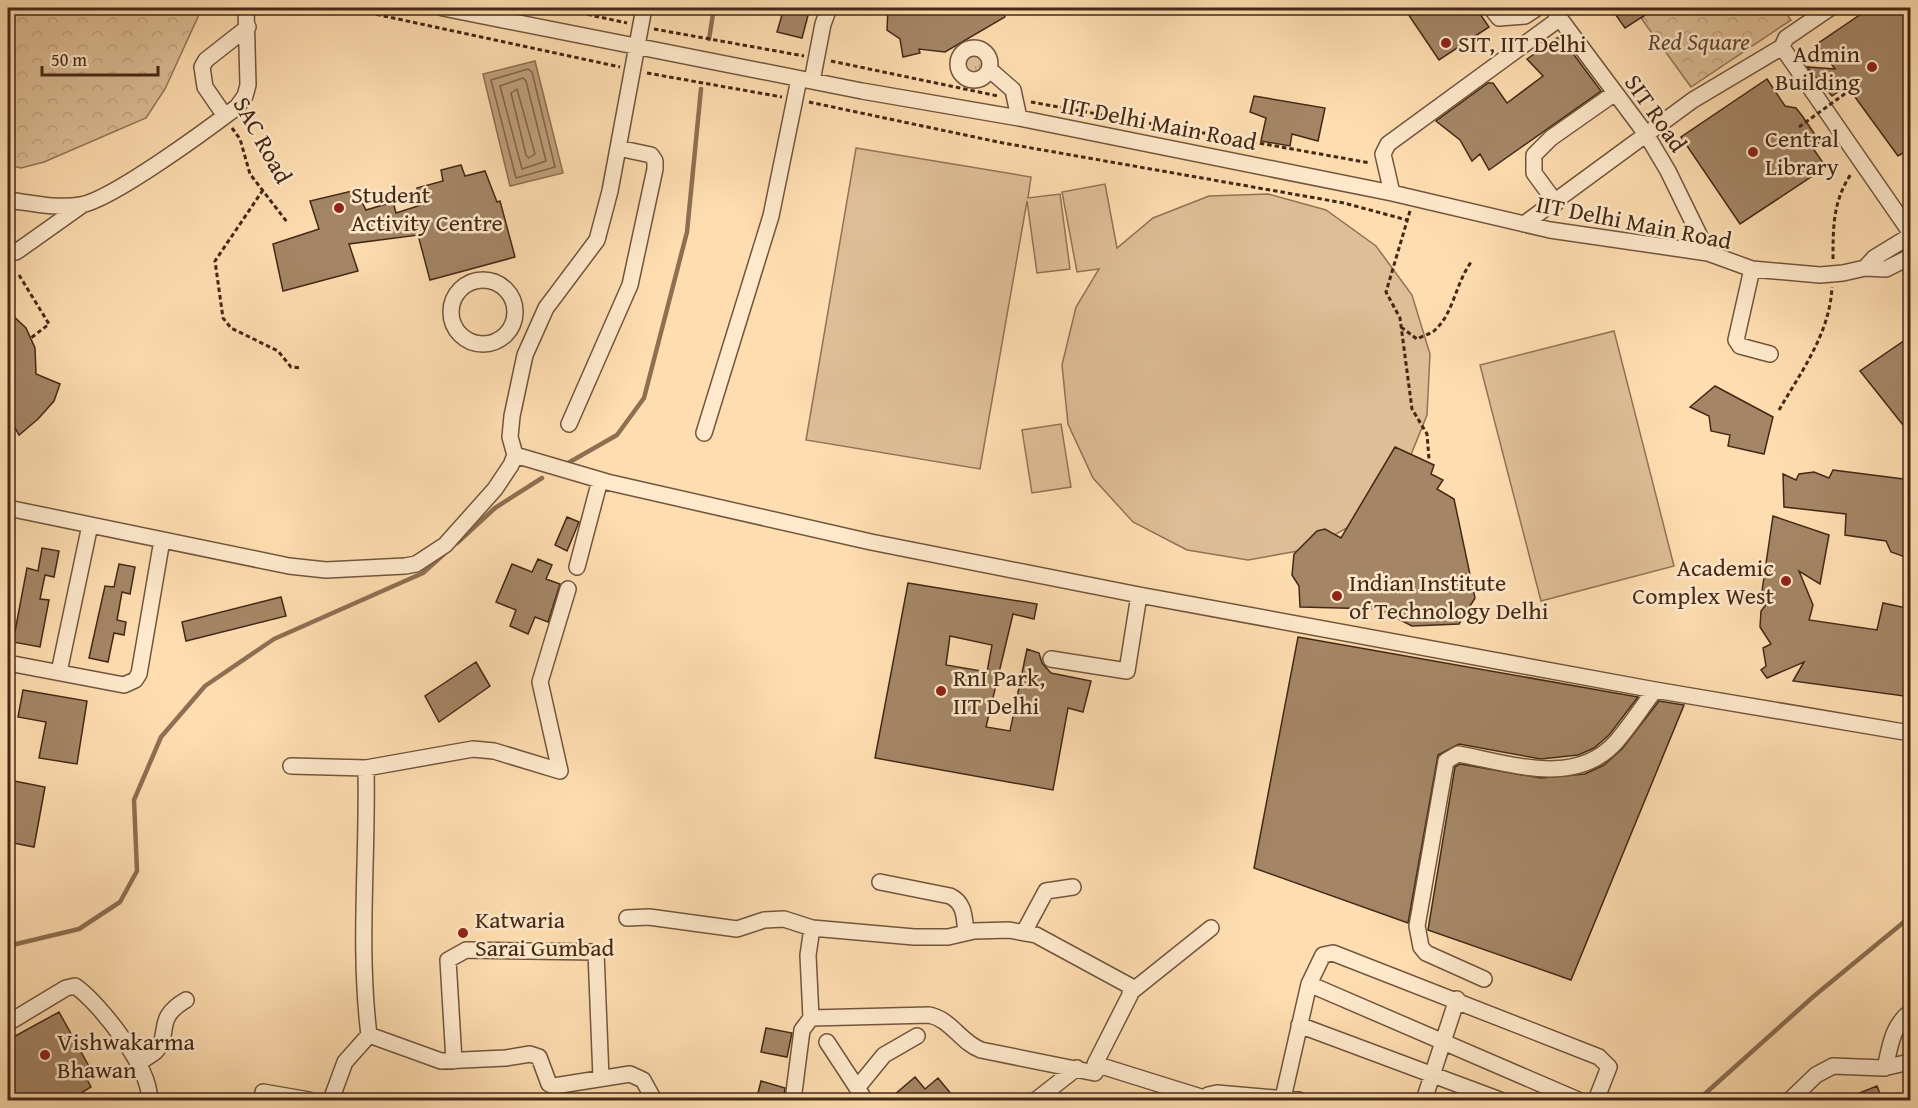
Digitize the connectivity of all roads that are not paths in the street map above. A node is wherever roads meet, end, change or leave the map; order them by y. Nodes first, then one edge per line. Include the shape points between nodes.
1 (246, 8) edge
2 (443, 8) edge
3 (644, 8) edge
4 (828, 8) edge
5 (1491, 8) edge
6 (1537, 8) edge
7 (1830, 8) edge
8 (1556, 13) edge
9 (248, 27) junction
10 (638, 46) junction
11 (1782, 47) junction
12 (989, 69) dead end
13 (806, 80) junction
14 (1616, 93) junction
15 (225, 116) junction
16 (1019, 118) junction
17 (1646, 134) junction
18 (618, 148) junction
19 (1392, 193) junction
20 (8, 200) edge
21 (1556, 202) junction
22 (83, 204) junction
23 (1524, 224) junction
24 (1911, 232) edge
25 (1911, 236) edge
26 (16, 252) dead end
27 (1708, 254) junction
28 (1911, 257) edge
29 (1752, 268) junction
30 (1865, 268) junction
31 (502, 338) junction
32 (529, 345) junction
33 (1770, 354) dead end
34 (569, 424) dead end
35 (704, 433) dead end
36 (515, 455) junction
37 (600, 480) junction
38 (8, 511) edge
39 (90, 525) junction
40 (162, 540) junction
41 (577, 567) dead end
42 (568, 589) dead end
43 (1139, 595) junction
44 (1051, 659) dead end
45 (8, 663) edge
46 (59, 672) junction
47 (1655, 690) junction
48 (1911, 733) edge
49 (291, 766) dead end
50 (366, 768) junction
51 (880, 882) dead end
52 (1073, 887) dead end
53 (627, 918) dead end
54 (812, 928) junction
55 (1211, 928) dead end
56 (966, 932) junction
57 (1024, 932) junction
58 (1484, 980) dead end
59 (1308, 984) junction
60 (1131, 992) junction
61 (1457, 999) junction
62 (186, 1000) dead end
63 (1911, 1012) edge
64 (811, 1018) junction
65 (8, 1023) edge
66 (1299, 1025) junction
67 (369, 1035) junction
68 (917, 1036) dead end
69 (827, 1042) dead end
70 (1444, 1042) junction
71 (454, 1061) junction
72 (1911, 1062) edge
73 (138, 1063) junction
74 (1095, 1064) junction
75 (1077, 1068) junction
76 (1885, 1068) junction
77 (1432, 1076) junction
78 (601, 1078) junction
79 (861, 1094) edge
80 (1282, 1098) junction
81 (1204, 1099) edge
82 (149, 1101) edge
83 (262, 1101) edge
84 (309, 1101) edge
85 (331, 1101) edge
86 (654, 1101) edge
87 (793, 1101) edge
88 (1036, 1101) edge
89 (1299, 1101) edge
90 (1424, 1101) edge
91 (1500, 1101) edge
92 (1578, 1101) edge
93 (1596, 1101) edge
94 (1790, 1101) edge

1 - 9 street
2 - 10 street, IIT Delhi Main Road
3 - 10 street
4 - 13 street via 816,58
5 - 6 street via 1499,18 1525,16
7 - 11 street via 1786,38
8 - 14 street, SIT Road
8 - 19 street via 1388,144 1383,154
9 - 15 street via 248,85 245,96
9 - 15 street, SAC Road via 202,67 205,87
10 - 13 street, IIT Delhi Main Road
10 - 18 street
11 - 17 street via 1693,100
11 - 24 street
12 - 16 street via 1013,90
13 - 16 street, IIT Delhi Main Road
13 - 35 street via 795,100 771,216
14 - 17 street, SIT Road
14 - 21 street via 1551,138 1534,155 1534,172
15 - 22 street via 120,186
16 - 19 street, IIT Delhi Main Road
17 - 21 street
17 - 27 street, SIT Road
18 - 32 street via 597,240 546,308
18 - 34 street via 651,155 656,169 630,285
19 - 23 street, IIT Delhi Main Road
20 - 22 street via 62,207
21 - 23 street
22 - 26 street
23 - 27 street, IIT Delhi Main Road
25 - 30 street, IIT Delhi Main Road via 1874,258
27 - 29 street, IIT Delhi Main Road
28 - 30 street, IIT Delhi Main Road via 1886,269
29 - 30 street, IIT Delhi Main Road via 1833,274
29 - 33 street via 1736,340 1740,346
31 - 31 street via 483,344 457,330 453,301 466,285 476,281 497,283 512,298 514,320
31 - 32 street
32 - 36 street via 512,416 510,436
36 - 37 street
36 - 40 street via 495,489 445,545 416,564 326,570
37 - 41 street
37 - 43 street via 871,542
38 - 39 street
39 - 40 street
39 - 46 street
40 - 46 street via 135,680 124,685
42 - 50 street via 540,682 560,771 494,751 473,749
43 - 44 street via 1127,670
43 - 47 street
45 - 46 street
47 - 48 street
47 - 58 street via 1615,744 1589,763 1546,770 1458,754 1446,761 1418,938 1426,953
49 - 50 street
50 - 67 street via 368,832 362,936
51 - 56 street via 958,900
52 - 57 street via 1046,891
53 - 54 street via 649,917 737,929 764,920 784,919
54 - 56 street via 914,937 948,937
54 - 64 street via 808,955
55 - 60 street
56 - 57 street
57 - 60 street via 1128,984
59 - 61 street via 1323,955 1336,953
59 - 66 street
59 - 70 street
60 - 74 street
61 - 70 street
61 - 93 street via 1599,1057 1609,1067
62 - 73 street via 167,1015 159,1047
63 - 76 street via 1896,1027
64 - 75 street via 929,1015 939,1017 981,1050
64 - 87 street via 802,1030
65 - 73 street via 75,986 97,1006
66 - 77 street
66 - 80 street
67 - 71 street via 441,1061
67 - 85 street via 345,1062
68 - 79 street via 884,1055
69 - 79 street
70 - 77 street
70 - 92 street
71 - 78 street via 530,1054 539,1057 549,1084 554,1086
71 - 78 street via 448,960 466,950 596,952
72 - 76 street
73 - 82 street via 148,1083
74 - 75 street via 1095,1073
74 - 81 street
75 - 88 street
76 - 94 street via 1833,1065 1816,1075
77 - 90 street
77 - 91 street
78 - 86 street via 630,1074 643,1080
80 - 81 street via 1216,1093
80 - 89 street
83 - 84 street via 263,1092

